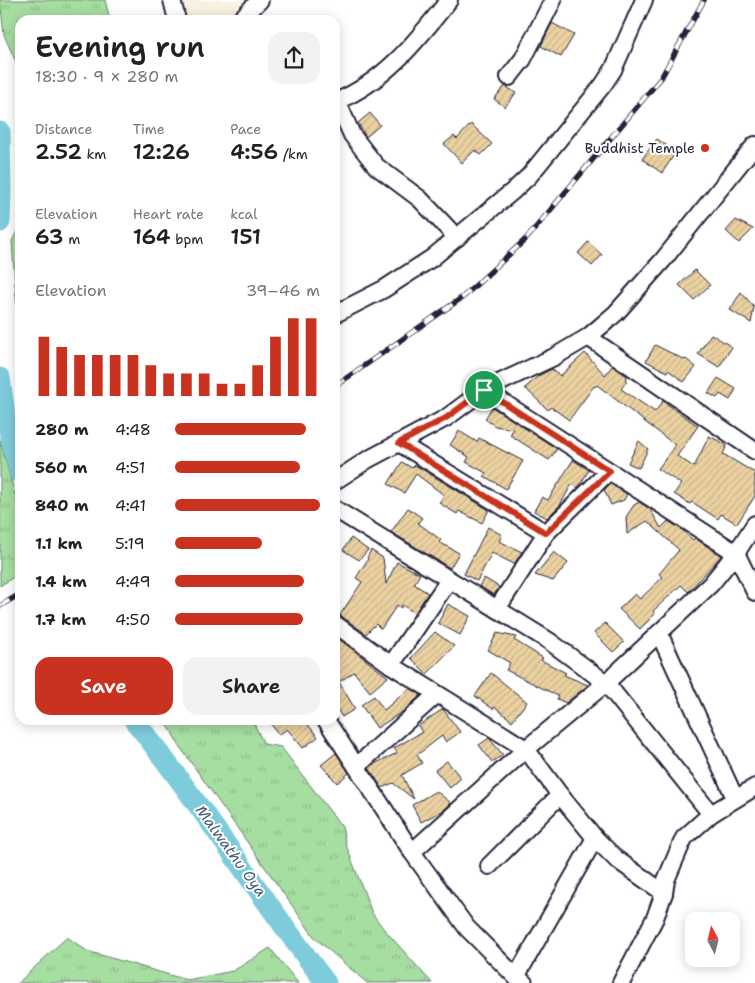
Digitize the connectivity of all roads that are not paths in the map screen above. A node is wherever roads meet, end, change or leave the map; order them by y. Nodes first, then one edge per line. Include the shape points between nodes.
1 (172, 0) edge
2 (260, 0) edge
3 (449, 0) edge
4 (553, 0) edge
5 (644, 0) edge
6 (176, 15) edge
7 (245, 15) edge
8 (508, 76) dead end
9 (340, 100) edge
10 (340, 110) edge
11 (755, 145) edge
12 (457, 238) junction
13 (340, 311) edge
14 (588, 337) junction
15 (484, 390) junction
16 (399, 443) junction
17 (755, 450) edge
18 (610, 471) junction
19 (340, 477) edge
20 (340, 512) edge
21 (755, 524) edge
22 (546, 533) junction
23 (736, 553) junction
24 (449, 580) junction
25 (755, 592) edge
26 (497, 609) junction
27 (340, 628) edge
28 (659, 632) junction
29 (391, 665) junction
30 (606, 683) junction
31 (437, 694) junction
32 (329, 725) edge
33 (526, 750) junction
34 (356, 766) junction
35 (755, 787) edge
36 (560, 796) junction
37 (735, 798) junction
38 (711, 814) junction
39 (595, 838) junction
40 (412, 852) junction
41 (489, 866) dead end
42 (664, 893) junction
43 (520, 980) edge
44 (621, 983) edge

1 - 6 street
2 - 7 street
3 - 9 street via 414,44 379,77
4 - 8 street via 523,59
5 - 12 street via 603,85 529,176
10 - 12 street via 352,135 376,166 420,199
11 - 14 street via 663,260 616,313
12 - 13 street via 405,276
14 - 15 street
14 - 17 street
15 - 16 street via 446,418
15 - 18 street
16 - 19 street
16 - 22 street
18 - 22 street
18 - 23 street
20 - 24 street
21 - 23 street
22 - 26 street
23 - 25 street
23 - 28 street via 712,584
24 - 26 street
24 - 29 street
26 - 30 street via 549,641
27 - 29 street
28 - 30 street
28 - 37 street
29 - 31 street
30 - 33 street
30 - 38 street
31 - 33 street
31 - 34 street
32 - 34 street
33 - 36 street
33 - 40 street
34 - 40 street
35 - 37 street
36 - 39 street
36 - 41 street
37 - 38 street
38 - 42 street via 684,838 666,880
39 - 42 street via 616,859
39 - 43 street
40 - 43 street via 467,928
42 - 44 street via 655,918

